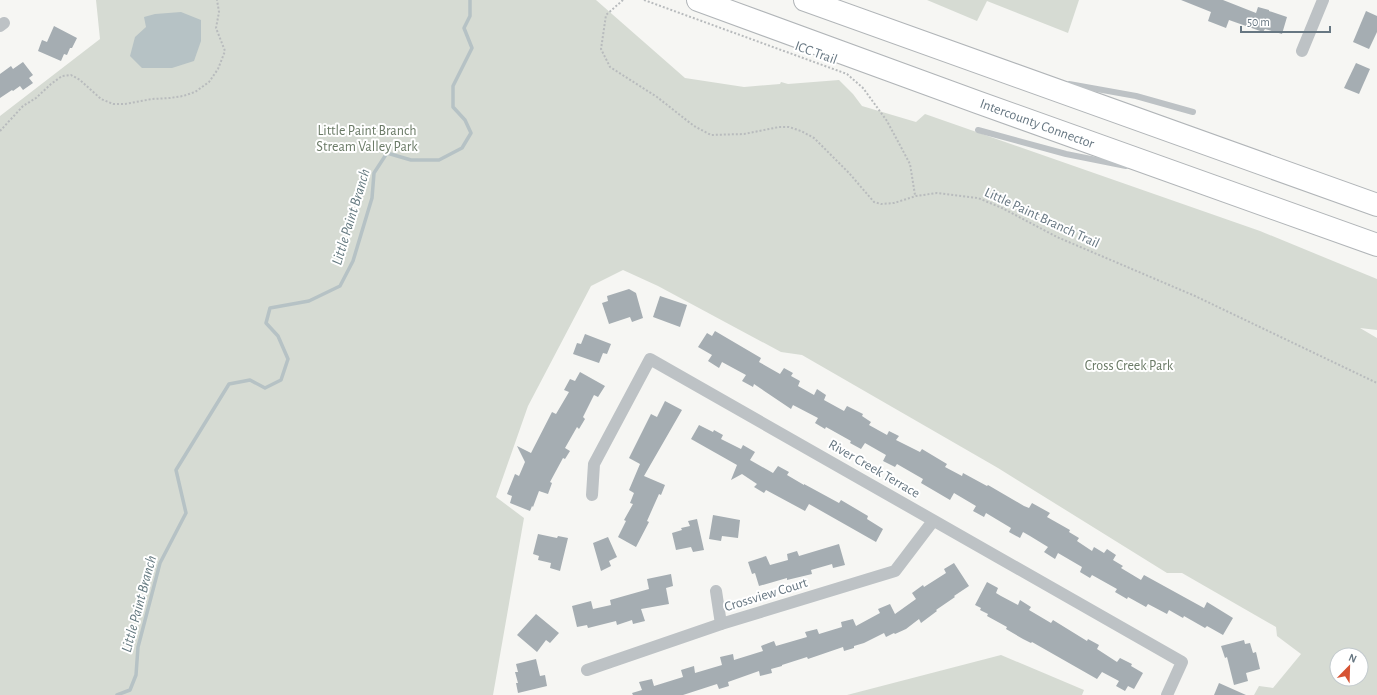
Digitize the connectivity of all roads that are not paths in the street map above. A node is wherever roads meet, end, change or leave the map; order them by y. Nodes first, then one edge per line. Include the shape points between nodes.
1 (698, 0) edge
2 (805, 0) edge
3 (1323, 0) edge
4 (1302, 51) dead end
5 (1014, 76) junction
6 (1053, 82) dead end
7 (1060, 83) dead end
8 (1193, 112) dead end
9 (978, 130) dead end
10 (1131, 166) dead end
11 (1146, 169) dead end
12 (1182, 176) junction
13 (1377, 205) edge
14 (1377, 245) edge
15 (592, 495) dead end
16 (933, 521) junction
17 (716, 592) dead end
18 (721, 624) junction
19 (587, 670) dead end
20 (1167, 695) edge

1 - 12 highway, Intercounty Connector
2 - 5 highway
3 - 4 street
5 - 6 lane
5 - 13 highway
7 - 8 lane via 1125,94
9 - 10 lane via 1066,154
11 - 12 lane
12 - 14 highway, Intercounty Connector
15 - 16 street, River Creek Terrace via 594,464 650,359
16 - 18 street, Crossview Court via 895,571
16 - 20 street, River Creek Terrace via 1182,662
17 - 18 street
18 - 19 street, Crossview Court

